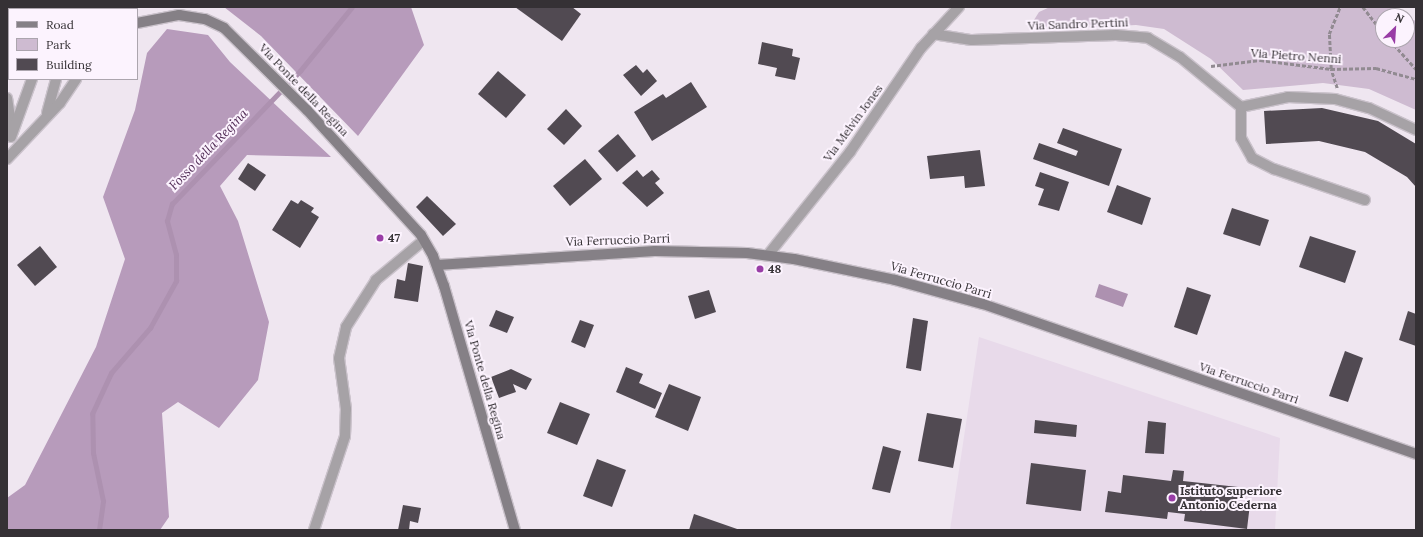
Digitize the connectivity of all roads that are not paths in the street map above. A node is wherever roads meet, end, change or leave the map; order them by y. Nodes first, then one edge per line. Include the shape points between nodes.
1 (959, 7) edge
2 (138, 23) edge
3 (933, 34) junction
4 (32, 80) edge
5 (56, 80) edge
6 (75, 80) edge
7 (7, 98) edge
8 (1241, 107) junction
9 (43, 122) junction
10 (1416, 130) edge
11 (11, 137) junction
12 (9, 156) edge
13 (1365, 200) dead end
14 (424, 240) junction
15 (768, 255) junction
16 (437, 265) junction
17 (1416, 454) edge
18 (314, 530) edge
19 (515, 530) edge

1 - 3 street, Via Melvin Jones
2 - 14 street, Via Ponte della Regina via 174,15 205,19 224,28 307,110
3 - 8 street, Via Sandro Pertini via 972,40 1136,36 1160,44 1197,69
3 - 15 street, Via Melvin Jones via 850,152
4 - 11 street
5 - 9 street via 54,97
6 - 9 street
7 - 11 street
8 - 10 street via 1288,97 1340,100 1380,112
8 - 13 street via 1243,146 1252,158 1274,169
9 - 12 street
11 - 12 street
14 - 16 street, Via Ponte della Regina
14 - 18 street via 376,280 346,327 339,358 346,409 345,436
15 - 16 street, Via Ferruccio Parri via 632,252
15 - 17 street, Via Ferruccio Parri via 881,276 965,298
16 - 19 street, Via Ponte della Regina

